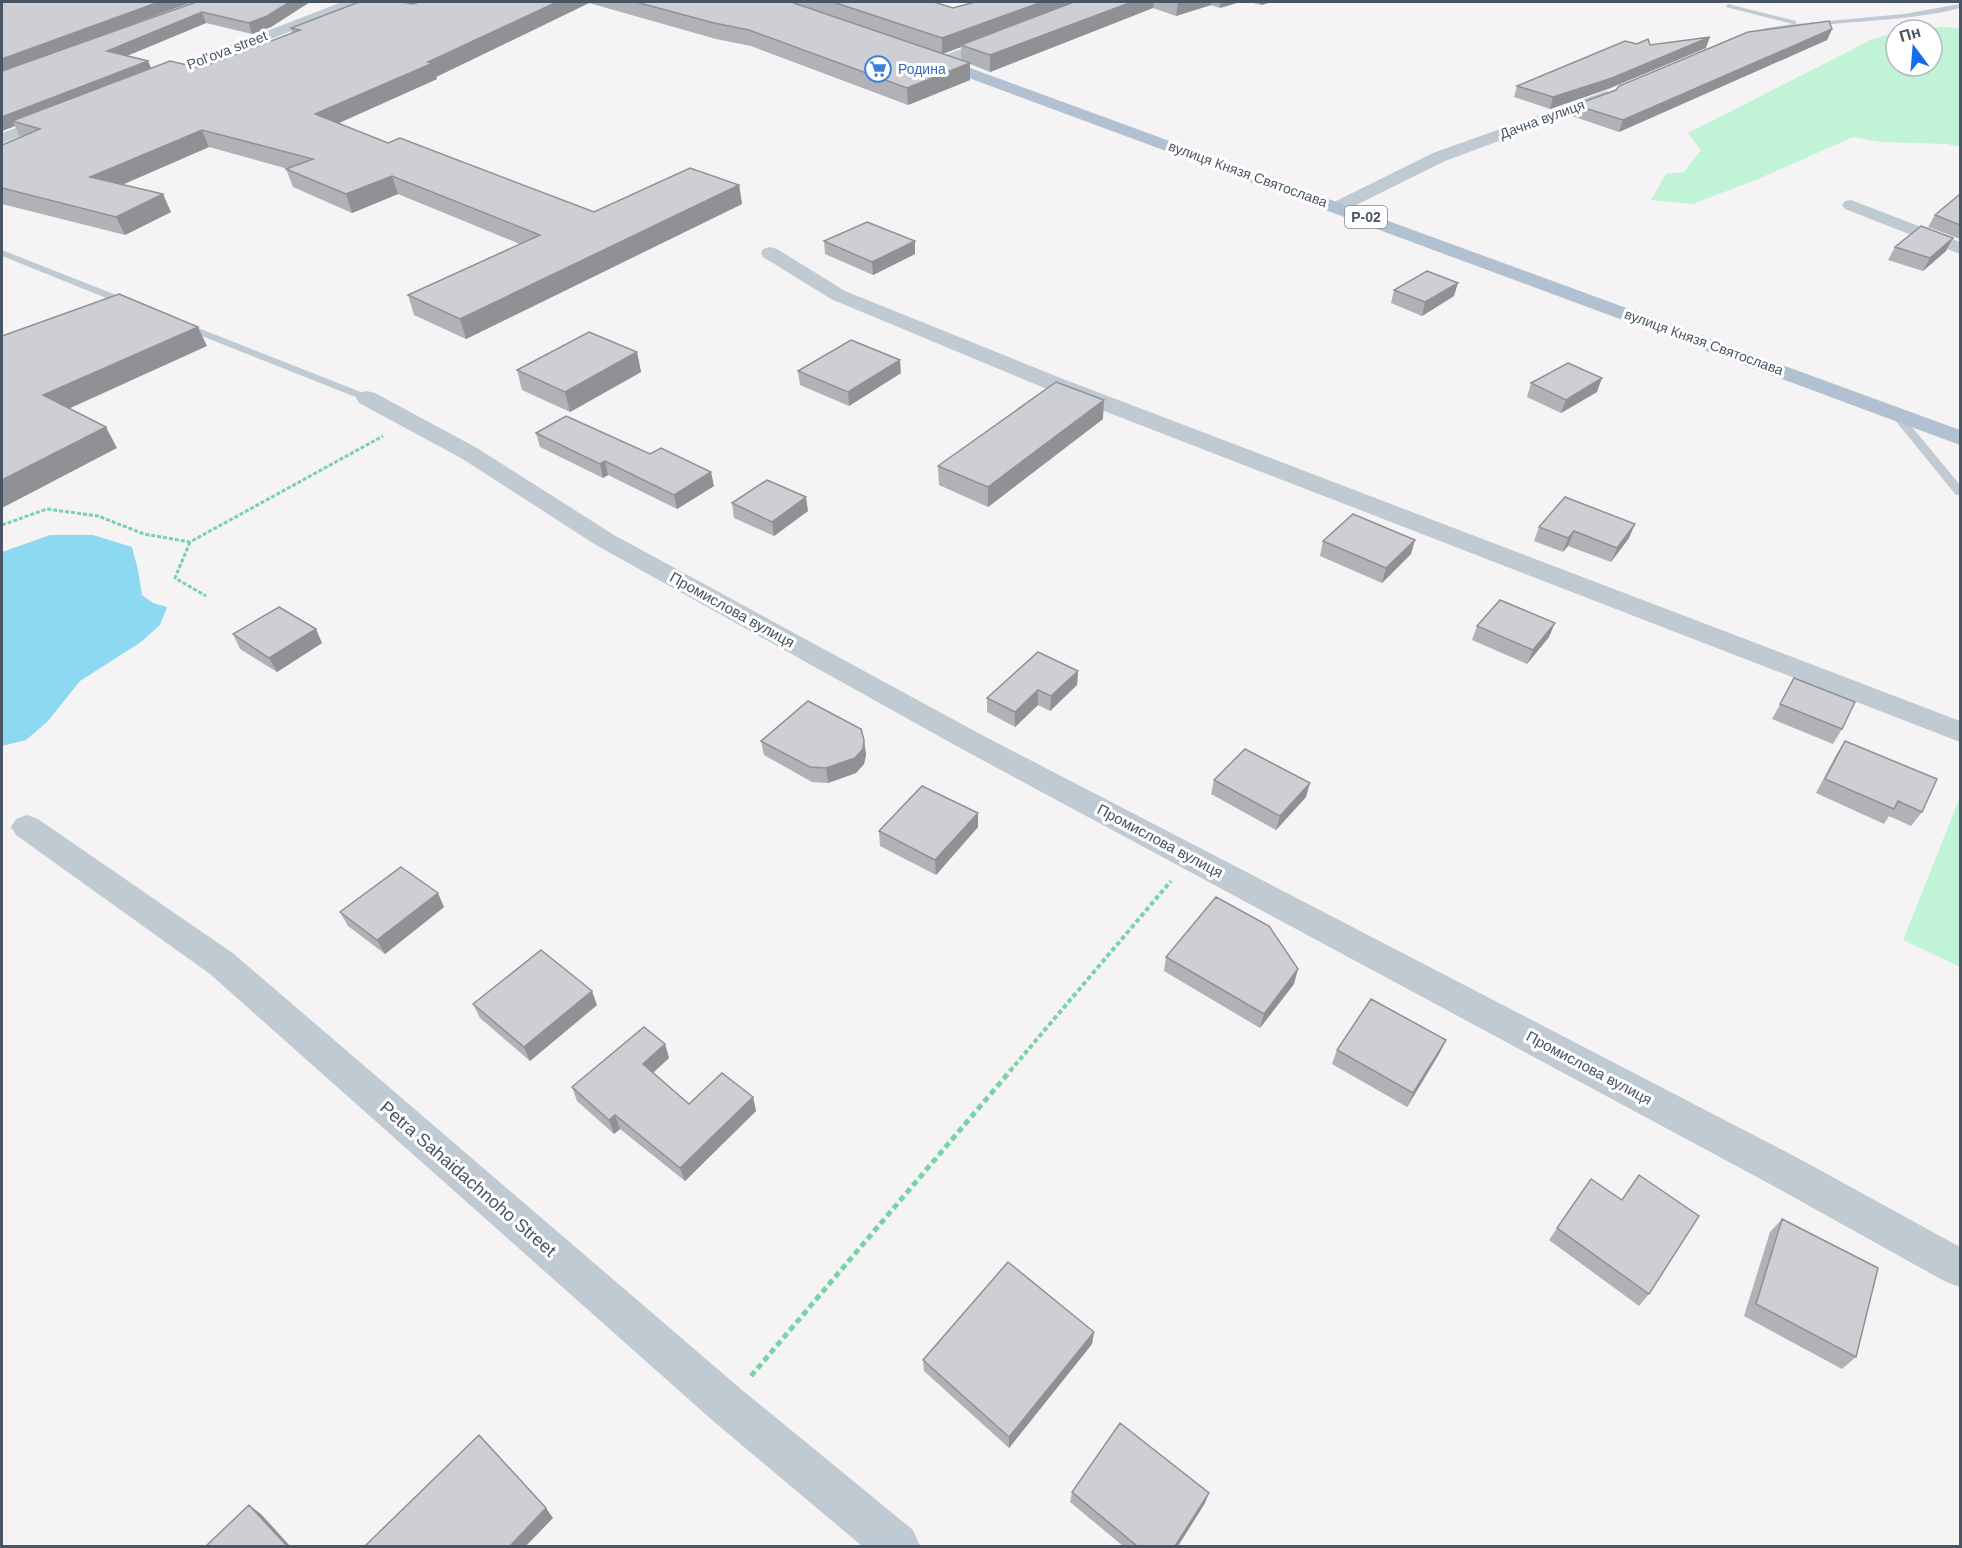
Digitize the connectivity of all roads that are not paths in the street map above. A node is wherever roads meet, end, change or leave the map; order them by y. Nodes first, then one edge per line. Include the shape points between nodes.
1 (353, 2) edge
2 (1728, 6) dead end
3 (1960, 6) edge
4 (1806, 24) junction
5 (1014, 33) edge
6 (1741, 39) edge
7 (908, 49) edge
8 (940, 62) junction
9 (133, 87) edge
10 (1611, 94) edge
11 (67, 113) edge
12 (2, 138) edge
13 (1851, 205) dead end
14 (1338, 207) junction
15 (1960, 248) edge
16 (2, 253) edge
17 (770, 253) dead end
18 (146, 310) edge
19 (168, 319) edge
20 (367, 398) joint
21 (1894, 412) junction
22 (1960, 438) edge
23 (1960, 492) edge
24 (1960, 732) edge
25 (27, 827) dead end
26 (1960, 1269) edge
27 (897, 1546) edge

1 - 9 street, Pol’ova street
2 - 4 lane
3 - 4 lane via 1940,12
4 - 6 lane via 1762,30
5 - 8 street
7 - 8 main road, вулиця Князя Святослава / Р-02
8 - 14 main road, вулиця Князя Святослава / Р-02
10 - 14 street, Дачна вулиця via 1439,157
11 - 12 street
13 - 15 street
14 - 21 main road, вулиця Князя Святослава / Р-02
16 - 18 lane
17 - 24 street via 838,295 1050,382
19 - 20 lane
20 - 26 street, Промислова вулиця via 469,453 605,540 970,741 1782,1170
21 - 22 main road, вулиця Князя Святослава / Р-02
21 - 23 lane
25 - 27 street, Petra Sahaidachnoho Street via 222,964 727,1405

